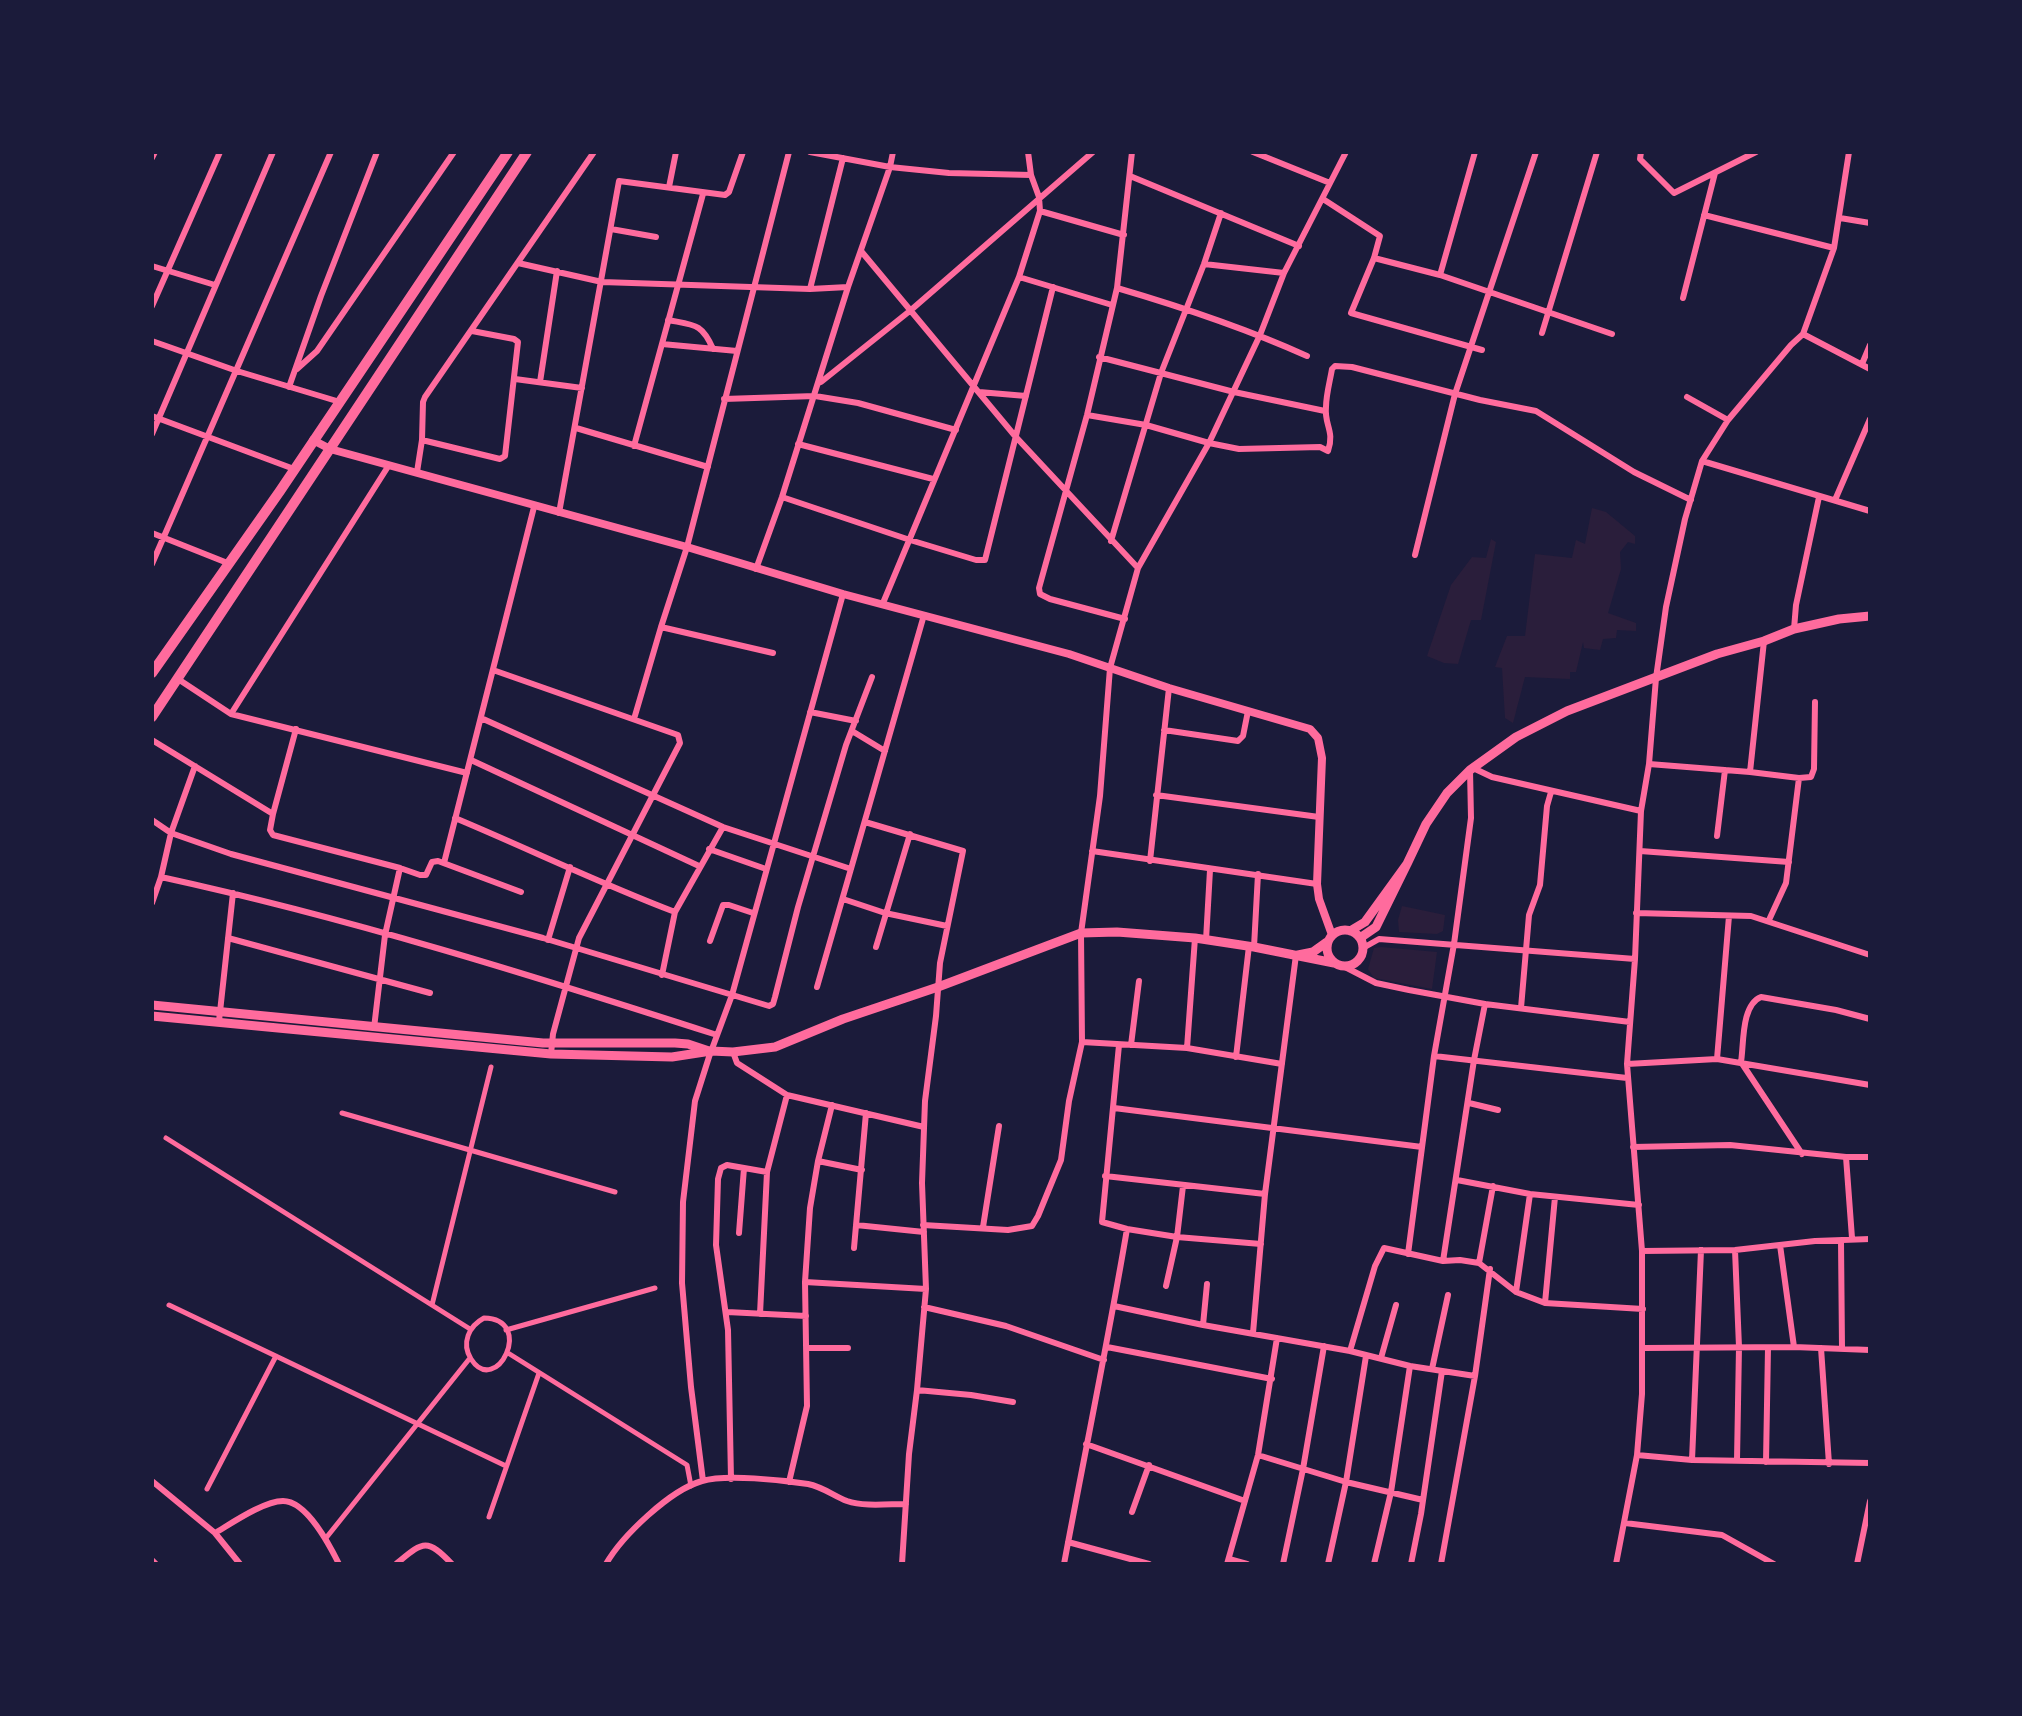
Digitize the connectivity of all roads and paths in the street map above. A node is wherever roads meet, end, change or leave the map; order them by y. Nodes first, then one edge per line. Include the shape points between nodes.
1 (155, 152) edge
2 (220, 152) edge
3 (273, 152) edge
4 (331, 152) edge
5 (377, 152) edge
6 (454, 152) edge
7 (508, 152) edge
8 (527, 152) edge
9 (594, 152) edge
10 (676, 152) edge
11 (743, 152) edge
12 (789, 152) edge
13 (810, 152) edge
14 (893, 152) edge
15 (1028, 152) edge
16 (1093, 152) edge
17 (1132, 152) edge
18 (1253, 152) edge
19 (1346, 152) edge
20 (1475, 152) edge
21 (1536, 152) edge
22 (1597, 152) edge
23 (1642, 152) edge
24 (1756, 152) edge
25 (1849, 152) edge
26 (152, 158) edge
27 (843, 158) junction
28 (890, 167) junction
29 (1715, 173) junction
30 (1031, 175) junction
31 (1130, 176) junction
32 (1329, 183) junction
33 (669, 187) junction
34 (703, 194) junction
35 (1039, 197) junction
36 (1323, 199) junction
37 (1041, 211) junction
38 (1220, 213) junction
39 (1704, 215) junction
40 (1840, 218) junction
41 (1870, 223) edge
42 (611, 229) junction
43 (1124, 235) junction
44 (656, 237) dead end
45 (1299, 246) junction
46 (1834, 248) junction
47 (861, 251) junction
48 (1374, 258) junction
49 (518, 263) junction
50 (1204, 264) junction
51 (152, 266) edge
52 (168, 271) junction
53 (557, 271) junction
54 (1284, 273) junction
55 (1440, 275) junction
56 (1019, 277) junction
57 (603, 282) junction
58 (215, 285) junction
59 (678, 285) junction
60 (753, 287) junction
61 (848, 287) junction
62 (1053, 287) junction
63 (1117, 288) junction
64 (810, 289) junction
65 (1488, 293) junction
66 (1683, 298) dead end
67 (1112, 305) junction
68 (152, 306) edge
69 (1186, 308) junction
70 (911, 310) junction
71 (1548, 312) junction
72 (668, 320) junction
73 (471, 331) junction
74 (1542, 333) dead end
75 (1612, 334) dead end
76 (1803, 334) junction
77 (1260, 335) junction
78 (152, 341) edge
79 (662, 344) junction
80 (1870, 345) edge
81 (1469, 347) junction
82 (713, 349) junction
83 (737, 351) junction
84 (1482, 351) dead end
85 (188, 353) junction
86 (1307, 356) dead end
87 (1099, 357) junction
88 (1862, 365) junction
89 (297, 369) junction
90 (1870, 369) edge
91 (237, 371) junction
92 (1161, 373) junction
93 (515, 379) junction
94 (541, 382) junction
95 (819, 383) junction
96 (973, 385) junction
97 (289, 387) junction
98 (582, 388) junction
99 (979, 392) junction
100 (1234, 392) junction
101 (1455, 394) junction
102 (816, 396) junction
103 (1026, 396) junction
104 (1687, 397) dead end
105 (724, 399) junction
106 (340, 402) junction
107 (1325, 411) junction
108 (1087, 415) junction
109 (156, 417) edge
110 (1870, 419) edge
111 (1728, 420) junction
112 (1146, 425) junction
113 (576, 428) junction
114 (956, 430) junction
115 (152, 434) edge
116 (1016, 436) junction
117 (209, 437) junction
118 (313, 440) junction
119 (422, 440) junction
120 (1209, 443) junction
121 (798, 444) junction
122 (634, 446) junction
123 (330, 449) junction
124 (1702, 461) junction
125 (389, 465) junction
126 (708, 467) junction
127 (294, 469) junction
128 (417, 472) junction
129 (933, 479) junction
130 (1066, 490) junction
131 (782, 497) junction
132 (1819, 497) junction
133 (1691, 500) junction
134 (1835, 500) junction
135 (534, 507) junction
136 (1870, 511) edge
137 (559, 513) junction
138 (152, 533) edge
139 (165, 538) junction
140 (910, 540) junction
141 (1111, 541) junction
142 (687, 547) junction
143 (1415, 555) dead end
144 (152, 564) edge
145 (230, 564) junction
146 (1138, 568) junction
147 (756, 569) junction
148 (843, 594) junction
149 (883, 603) junction
150 (924, 615) junction
151 (1870, 616) edge
152 (1125, 619) junction
153 (661, 626) junction
154 (1794, 629) junction
155 (1764, 641) junction
156 (773, 653) dead end
157 (1110, 668) junction
158 (493, 670) junction
159 (152, 673) edge
160 (872, 677) dead end
161 (1656, 678) junction
162 (178, 679) junction
163 (1169, 688) junction
164 (1815, 702) dead end
165 (1248, 711) junction
166 (810, 712) junction
167 (231, 714) junction
168 (152, 717) edge
169 (481, 718) junction
170 (634, 719) junction
171 (856, 721) junction
172 (296, 729) junction
173 (1164, 730) junction
174 (852, 732) junction
175 (152, 740) edge
176 (885, 751) junction
177 (471, 760) junction
178 (1649, 764) junction
179 (195, 766) junction
180 (1472, 769) junction
181 (1725, 771) junction
182 (1750, 772) junction
183 (467, 773) junction
184 (1799, 778) junction
185 (1551, 792) junction
186 (1156, 795) junction
187 (653, 796) junction
188 (1642, 811) junction
189 (273, 814) junction
190 (1319, 817) junction
191 (455, 818) junction
192 (152, 820) edge
193 (865, 822) junction
194 (723, 827) junction
195 (170, 833) junction
196 (911, 834) junction
197 (632, 836) junction
198 (1717, 836) dead end
199 (774, 843) junction
200 (709, 849) junction
201 (1640, 851) junction
202 (1092, 852) junction
203 (815, 857) junction
204 (1150, 861) junction
205 (1789, 862) junction
206 (444, 863) junction
207 (1407, 864) junction
208 (699, 866) junction
209 (570, 867) junction
210 (400, 868) junction
211 (766, 869) junction
212 (851, 869) junction
213 (1210, 870) junction
214 (1258, 874) junction
215 (161, 877) junction
216 (1317, 884) junction
217 (608, 886) junction
218 (233, 892) junction
219 (521, 892) dead end
220 (154, 893) edge
221 (392, 898) junction
222 (843, 899) junction
223 (152, 903) edge
224 (676, 912) junction
225 (753, 913) junction
226 (1636, 913) junction
227 (885, 914) junction
228 (1729, 916) junction
229 (1769, 920) junction
230 (947, 926) junction
231 (1350, 931) junction
232 (1081, 933) junction
233 (385, 935) junction
234 (228, 938) junction
235 (1195, 938) junction
236 (1329, 938) junction
237 (548, 940) junction
238 (1206, 940) junction
239 (710, 941) dead end
240 (1362, 943) junction
241 (1454, 944) junction
242 (1251, 946) junction
243 (876, 947) dead end
244 (575, 948) junction
245 (1526, 951) junction
246 (1870, 955) edge
247 (1296, 956) junction
248 (1635, 959) junction
249 (1334, 963) junction
250 (1345, 967) junction
251 (662, 975) junction
252 (379, 980) junction
253 (1139, 981) dead end
254 (566, 986) junction
255 (817, 987) dead end
256 (937, 987) junction
257 (430, 993) dead end
258 (732, 995) junction
259 (1443, 996) junction
260 (1485, 1004) junction
261 (152, 1005) edge
262 (1521, 1008) junction
263 (220, 1010) junction
264 (152, 1016) edge
265 (1870, 1019) edge
266 (219, 1021) junction
267 (1630, 1022) junction
268 (374, 1031) junction
269 (718, 1035) junction
270 (1082, 1042) junction
271 (552, 1043) junction
272 (1119, 1045) junction
273 (1131, 1045) junction
274 (712, 1048) junction
275 (1187, 1048) junction
276 (733, 1052) junction
277 (551, 1054) junction
278 (1434, 1056) junction
279 (1236, 1057) junction
280 (1717, 1059) junction
281 (1474, 1060) junction
282 (1741, 1062) junction
283 (1282, 1064) junction
284 (1627, 1064) junction
285 (491, 1067) dead end
286 (1627, 1078) junction
287 (1870, 1085) edge
288 (787, 1095) junction
289 (1469, 1103) junction
290 (832, 1105) junction
291 (1114, 1108) junction
292 (1498, 1110) dead end
293 (342, 1113) dead end
294 (866, 1113) junction
295 (999, 1126) dead end
296 (924, 1127) junction
297 (1273, 1129) junction
298 (166, 1138) dead end
299 (1422, 1147) junction
300 (1633, 1147) junction
301 (470, 1150) junction
302 (1802, 1154) junction
303 (1846, 1157) junction
304 (1870, 1157) edge
305 (818, 1161) junction
306 (744, 1168) junction
307 (862, 1170) junction
308 (766, 1172) junction
309 (1105, 1176) junction
310 (1457, 1180) junction
311 (1183, 1186) junction
312 (1493, 1186) junction
313 (615, 1192) dead end
314 (1265, 1194) junction
315 (1530, 1194) junction
316 (1555, 1197) junction
317 (1639, 1205) junction
318 (856, 1225) junction
319 (983, 1227) junction
320 (924, 1228) junction
321 (1127, 1229) junction
322 (739, 1233) dead end
323 (1177, 1237) junction
324 (1852, 1238) junction
325 (1870, 1239) edge
326 (1841, 1241) junction
327 (1261, 1244) junction
328 (1780, 1245) junction
329 (854, 1248) dead end
330 (1701, 1250) junction
331 (1735, 1250) junction
332 (1642, 1251) junction
333 (1408, 1254) junction
334 (1443, 1261) junction
335 (1479, 1263) junction
336 (1490, 1269) junction
337 (804, 1282) junction
338 (1207, 1284) dead end
339 (1166, 1286) dead end
340 (655, 1288) dead end
341 (926, 1289) junction
342 (1516, 1292) junction
343 (1448, 1295) dead end
344 (1545, 1303) junction
345 (169, 1305) dead end
346 (432, 1305) junction
347 (1396, 1305) dead end
348 (1114, 1306) junction
349 (923, 1307) junction
350 (1643, 1309) junction
351 (727, 1312) junction
352 (760, 1314) junction
353 (806, 1316) junction
354 (1203, 1325) junction
355 (470, 1329) junction
356 (506, 1330) junction
357 (1252, 1334) junction
358 (1277, 1338) junction
359 (1324, 1346) junction
360 (1107, 1347) junction
361 (1696, 1347) junction
362 (1739, 1347) junction
363 (1794, 1347) junction
364 (807, 1348) junction
365 (848, 1348) dead end
366 (1644, 1348) junction
367 (1768, 1348) junction
368 (1821, 1348) junction
369 (1842, 1348) junction
370 (1870, 1350) edge
371 (1350, 1351) junction
372 (508, 1353) junction
373 (275, 1356) junction
374 (1366, 1356) junction
375 (470, 1358) junction
376 (1381, 1359) junction
377 (1104, 1360) junction
378 (1410, 1366) junction
379 (1432, 1369) junction
380 (1443, 1371) junction
381 (539, 1373) junction
382 (1475, 1376) junction
383 (1272, 1379) junction
384 (918, 1390) junction
385 (1013, 1402) dead end
386 (418, 1423) junction
387 (1086, 1444) junction
388 (1258, 1455) junction
389 (1637, 1455) junction
390 (1692, 1460) junction
391 (1737, 1460) junction
392 (1766, 1462) junction
393 (1870, 1463) edge
394 (1829, 1464) junction
395 (1149, 1465) junction
396 (506, 1466) junction
397 (1303, 1468) junction
398 (731, 1479) junction
399 (703, 1480) junction
400 (789, 1482) junction
401 (1346, 1482) junction
402 (155, 1484) edge
403 (691, 1486) junction
404 (207, 1489) dead end
405 (1391, 1492) junction
406 (152, 1493) edge
407 (1423, 1500) junction
408 (1870, 1501) edge
409 (1245, 1502) junction
410 (906, 1504) junction
411 (1132, 1512) dead end
412 (489, 1517) dead end
413 (1625, 1523) junction
414 (215, 1533) junction
415 (326, 1538) junction
416 (1068, 1542) junction
417 (1228, 1561) edge
418 (240, 1564) edge
419 (339, 1564) edge
420 (396, 1564) edge
421 (452, 1564) edge
422 (606, 1564) edge
423 (902, 1564) edge
424 (1064, 1564) edge
425 (1149, 1564) edge
426 (1247, 1564) edge
427 (1283, 1564) edge
428 (1328, 1564) edge
429 (1374, 1564) edge
430 (1411, 1564) edge
431 (1441, 1564) edge
432 (1616, 1564) edge
433 (1774, 1564) edge
434 (1857, 1564) edge

1 - 26 street
2 - 52 street
3 - 58 street
4 - 91 street
5 - 89 street
6 - 89 street via 317,351
7 - 106 main road
8 - 123 main road
9 - 49 street
10 - 33 street
11 - 34 street via 729,192
12 - 60 street
13 - 27 street
14 - 28 street
15 - 30 street
16 - 35 street
17 - 31 street
18 - 32 street
19 - 32 street
20 - 55 street
21 - 65 street
22 - 71 street
23 - 29 street via 1640,159 1674,193
24 - 29 street
25 - 40 street
27 - 28 street
27 - 64 street
28 - 30 street
28 - 47 street
29 - 39 street
30 - 35 street
31 - 38 street
31 - 43 street
32 - 36 street
33 - 34 street
33 - 42 street via 619,181
34 - 59 street
35 - 37 street
35 - 70 street
36 - 45 street
36 - 48 street via 1380,236
37 - 43 street
37 - 56 street
38 - 45 street
38 - 50 street
39 - 46 street
39 - 66 street
40 - 41 street
40 - 46 street
42 - 44 street
42 - 57 street
43 - 63 street
45 - 54 street
46 - 76 street
47 - 61 street
47 - 70 street
48 - 55 street
48 - 81 street via 1350,313
49 - 53 street
49 - 73 street
50 - 54 street
50 - 69 street
51 - 52 street
52 - 58 street
52 - 68 street
53 - 57 street
53 - 94 street
54 - 77 street
55 - 65 street
56 - 62 street
56 - 96 street
57 - 59 street
57 - 98 street
58 - 85 street
59 - 60 street
59 - 72 street
60 - 64 street
60 - 83 street
61 - 64 street
61 - 95 street
62 - 67 street
62 - 103 street
63 - 67 street
63 - 69 street
65 - 71 street
65 - 81 street
67 - 87 street
69 - 77 street
69 - 92 street
70 - 95 street
70 - 96 street
71 - 74 street
71 - 75 street
72 - 79 street
72 - 82 street via 696,325
73 - 93 street via 517,340
73 - 119 street via 423,402
76 - 88 street
76 - 111 street
77 - 86 street
77 - 100 street
78 - 85 street
79 - 82 street
79 - 122 street
80 - 88 street
81 - 84 street
81 - 101 street
82 - 83 street
83 - 105 street
85 - 91 street
85 - 109 street
87 - 92 street
87 - 108 street
88 - 90 street
89 - 97 street
91 - 97 street
91 - 117 street
92 - 100 street
92 - 112 street
93 - 94 street
93 - 119 street via 503,458
94 - 98 street
95 - 102 street
96 - 99 street
96 - 114 street
97 - 106 street
98 - 113 street
99 - 103 street
99 - 116 street
100 - 107 street
100 - 120 street
101 - 107 street via 1335,366
101 - 133 street via 1536,411 1634,472
101 - 143 street
102 - 105 street
102 - 114 street
102 - 121 street
103 - 116 street
104 - 111 street
105 - 126 street
106 - 118 main road
107 - 120 street via 1331,432 1328,451 1320,447 1256,450
108 - 112 street
108 - 130 street
109 - 115 street
109 - 117 street
110 - 134 street
111 - 124 street
112 - 120 street
112 - 141 street
113 - 122 street
113 - 137 street
114 - 129 street
116 - 130 street
116 - 140 street via 985,560
117 - 127 street
117 - 139 street
118 - 123 street
118 - 127 main road
119 - 128 street
120 - 146 street
121 - 129 street
121 - 131 street
122 - 126 street
123 - 125 street
123 - 162 main road
124 - 132 street
124 - 133 street
125 - 128 street
125 - 167 street
126 - 142 street
127 - 145 main road
128 - 135 street
129 - 140 street
130 - 141 street
130 - 152 street via 1039,591 1050,599
131 - 140 street
131 - 147 street
132 - 134 street
132 - 154 street
133 - 161 street via 1675,561
134 - 136 street
135 - 137 street
135 - 158 street
137 - 142 street
138 - 139 street
139 - 144 street
139 - 145 street
140 - 149 street
141 - 146 street
142 - 147 street
142 - 153 street
145 - 159 main road
146 - 152 street
147 - 148 street
148 - 149 street
148 - 166 street
149 - 150 street
150 - 157 street
150 - 176 street
151 - 154 main road
152 - 157 street
153 - 156 street
153 - 170 street
154 - 155 main road
155 - 161 main road
155 - 182 street
157 - 163 street
157 - 202 street
158 - 169 street
158 - 170 street
160 - 171 street
161 - 178 street
161 - 180 main road via 1567,711 1516,737
162 - 167 street
162 - 168 main road
163 - 165 street
163 - 173 street
164 - 184 street via 1813,774 1809,779
165 - 173 street via 1238,741
165 - 190 street via 1301,725 1317,736 1322,758
166 - 171 street
166 - 199 street
167 - 172 street
169 - 177 street
169 - 187 street
170 - 187 street via 680,738
171 - 174 street
172 - 183 street
172 - 189 street
173 - 186 street
174 - 176 street
174 - 203 street
175 - 179 street
176 - 193 street
177 - 183 street
177 - 197 street
178 - 181 street
178 - 188 street
179 - 189 street
179 - 195 street
180 - 185 street
180 - 207 main road via 1447,793
180 - 241 street via 1471,818
181 - 182 street
181 - 198 street
182 - 184 street
183 - 191 street
184 - 205 street
185 - 188 street
185 - 245 street via 1540,885 1529,915
186 - 190 street
186 - 204 street
187 - 194 street
187 - 197 street
188 - 201 street
189 - 210 street via 273,835
190 - 216 street
191 - 206 street
191 - 209 street
192 - 195 street
193 - 196 street
193 - 212 street
194 - 199 street
194 - 200 street
195 - 215 street
195 - 221 street
196 - 227 street
196 - 230 street via 963,851
197 - 208 street
197 - 217 street
199 - 203 street
199 - 211 street
200 - 208 street
200 - 211 street
201 - 205 street
201 - 226 street
202 - 204 street
202 - 232 street
203 - 212 street
203 - 258 street via 773,1003 769,1006
204 - 213 street
205 - 229 street via 1783,892
206 - 210 street via 432,862 426,875
206 - 219 street
207 - 231 main road via 1365,922
207 - 240 main road via 1377,927
208 - 224 street
209 - 217 street
209 - 237 street
210 - 221 street
211 - 225 street
212 - 222 street
213 - 214 street
213 - 238 street
214 - 216 street
214 - 242 street
215 - 218 street
215 - 220 street
216 - 236 street
217 - 224 street
217 - 244 street
218 - 233 street
218 - 234 street
220 - 223 street
221 - 233 street
221 - 237 street
222 - 227 street
222 - 255 street
224 - 251 street
225 - 239 street via 723,905
225 - 258 street
226 - 228 street
226 - 248 street
227 - 230 street
227 - 243 street
228 - 229 street
228 - 280 street
229 - 246 street
230 - 256 street
231 - 236 main road via 1340,930
231 - 240 main road
232 - 235 main road
232 - 256 main road
232 - 270 street
233 - 252 street
233 - 254 street
234 - 252 street
234 - 263 street
235 - 238 main road
235 - 275 street
236 - 247 main road via 1313,952
236 - 249 main road via 1327,954
237 - 244 street
238 - 242 main road
240 - 241 street via 1379,939
240 - 250 main road via 1356,963
241 - 245 street
241 - 259 street
242 - 247 main road
242 - 279 street
244 - 251 street
244 - 254 street
245 - 248 street
245 - 262 street
247 - 249 main road
247 - 283 street
248 - 267 street
249 - 250 main road
250 - 259 street via 1376,983
251 - 258 street
252 - 257 street
252 - 268 street
253 - 273 street
254 - 269 street
254 - 271 street
256 - 276 main road via 775,1047
256 - 296 street
258 - 269 street
259 - 260 street
259 - 278 street
260 - 262 street
260 - 281 street
261 - 263 main road
262 - 267 street
263 - 266 street
263 - 268 main road
264 - 266 main road
265 - 282 street via 1761,997 1748,1012
266 - 268 main road
267 - 284 street
268 - 271 main road
268 - 277 main road
269 - 274 street
270 - 272 street
270 - 319 street via 1061,1160 1038,1216 1032,1226 1019,1230
271 - 274 main road via 675,1043
271 - 277 street
272 - 273 street
272 - 291 street
273 - 275 street
274 - 276 main road
274 - 277 main road via 672,1057
274 - 399 street via 695,1101 681,1250
275 - 279 street
276 - 288 street via 737,1063
278 - 281 street
278 - 299 street
279 - 283 street
280 - 282 street
280 - 284 street
281 - 286 street
281 - 289 street
282 - 287 street
282 - 302 street
283 - 297 street
284 - 286 street
285 - 301 street
286 - 300 street
288 - 290 street
288 - 308 street
289 - 292 street
289 - 310 street
290 - 294 street
290 - 305 street
291 - 297 street
291 - 309 street
293 - 301 street
294 - 296 street
294 - 307 street
295 - 319 street
296 - 320 street
297 - 299 street
297 - 314 street
298 - 346 street
299 - 333 street
300 - 302 street via 1730,1145
300 - 317 street
301 - 313 street
301 - 346 street
302 - 303 street
303 - 304 street
303 - 324 street
305 - 307 street
305 - 337 street
306 - 308 street
306 - 322 street
306 - 351 street via 724,1166 718,1179 716,1245
307 - 318 street
308 - 352 street
309 - 311 street
309 - 321 street via 1102,1222
310 - 312 street
310 - 334 street
311 - 314 street
311 - 323 street
312 - 315 street
312 - 335 street
314 - 327 street
315 - 316 street
315 - 342 street
316 - 317 street
316 - 344 street
317 - 332 street
318 - 320 street
318 - 329 street
319 - 320 street
320 - 341 street
321 - 323 street
321 - 348 street
323 - 327 street
323 - 339 street
324 - 325 street
324 - 326 street
326 - 328 street
326 - 369 street
327 - 357 street
328 - 331 street
328 - 363 street
330 - 331 street
330 - 332 street
330 - 361 street
331 - 362 street
332 - 350 street
333 - 334 street
333 - 371 street via 1384,1248 1379,1255
334 - 335 street
335 - 336 street
336 - 342 street
336 - 382 street
337 - 341 street
337 - 353 street
338 - 354 street
340 - 356 street
341 - 349 street
342 - 344 street
343 - 379 street
344 - 350 street
345 - 373 street
346 - 355 street
347 - 376 street
348 - 354 street
348 - 360 street
349 - 377 street via 1006,1326
349 - 384 street
350 - 366 street
351 - 352 street
351 - 398 street
352 - 353 street
353 - 364 street
354 - 357 street
355 - 356 street via 484,1318 492,1318
355 - 375 street
356 - 372 street
357 - 358 street
358 - 359 street
358 - 383 street
359 - 371 street
359 - 397 street
360 - 377 street
360 - 383 street
361 - 362 street
361 - 366 street
361 - 390 street
362 - 367 street
362 - 391 street
363 - 367 street
363 - 368 street
364 - 365 street
364 - 400 street via 807,1406
366 - 389 street
367 - 392 street
368 - 369 street
368 - 394 street
369 - 370 street
371 - 374 street
372 - 375 street via 492,1369 484,1369
372 - 381 street
373 - 386 street
373 - 404 street
374 - 376 street
374 - 401 street
375 - 386 street
376 - 378 street
377 - 387 street
378 - 379 street
378 - 405 street
379 - 380 street
380 - 382 street
380 - 407 street
381 - 396 street
381 - 403 street via 687,1465
382 - 431 street
383 - 388 street
384 - 385 street
384 - 410 street
386 - 396 street
386 - 415 street
387 - 395 street
387 - 416 street
388 - 397 street
388 - 409 street
389 - 390 street
389 - 413 street
390 - 391 street
391 - 392 street
392 - 394 street
393 - 394 street
395 - 409 street
395 - 411 street
396 - 412 street
397 - 401 street
397 - 427 street
398 - 399 street
398 - 400 street
399 - 403 street
400 - 410 street via 812,1485 849,1502
401 - 405 street
401 - 428 street
402 - 406 street
402 - 414 street
403 - 422 street via 631,1531
405 - 407 street
405 - 429 street
407 - 430 street
408 - 434 street
409 - 417 street
410 - 423 street
413 - 432 street
413 - 433 street via 1722,1535
414 - 415 street via 285,1500 297,1505
414 - 418 street
415 - 419 street
416 - 424 street
416 - 425 street
417 - 426 street
420 - 421 street via 427,1544

